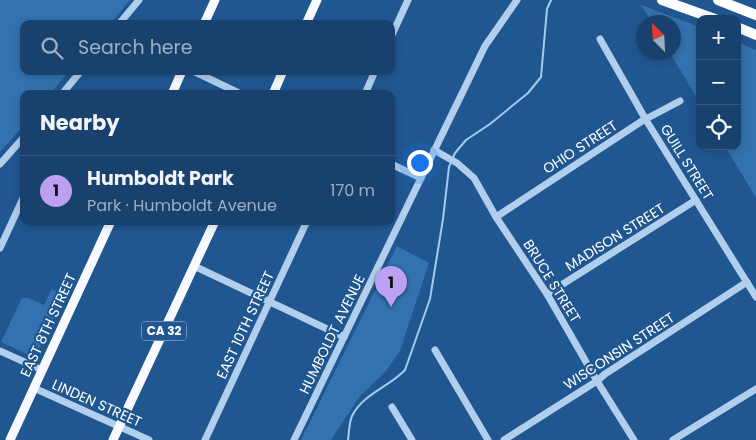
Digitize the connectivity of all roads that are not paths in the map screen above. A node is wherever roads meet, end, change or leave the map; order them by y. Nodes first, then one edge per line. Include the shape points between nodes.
1 (139, 0) edge
2 (215, 0) edge
3 (317, 0) edge
4 (408, 0) edge
5 (517, 0) edge
6 (662, 0) edge
7 (718, 0) edge
8 (704, 15) edge
9 (756, 15) edge
10 (123, 20) edge
11 (206, 20) edge
12 (308, 20) edge
13 (395, 28) edge
14 (741, 29) edge
15 (756, 35) edge
16 (600, 39) dead end
17 (78, 75) edge
18 (180, 75) edge
19 (202, 75) edge
20 (282, 75) edge
21 (374, 75) edge
22 (67, 90) edge
23 (174, 90) edge
24 (233, 90) edge
25 (275, 90) edge
26 (367, 90) edge
27 (680, 100) dead end
28 (646, 120) junction
29 (20, 142) edge
30 (438, 152) junction
31 (0, 164) edge
32 (395, 166) edge
33 (421, 178) junction
34 (696, 200) junction
35 (20, 205) edge
36 (496, 217) junction
37 (110, 225) edge
38 (213, 225) edge
39 (305, 225) edge
40 (0, 248) edge
41 (194, 266) junction
42 (747, 282) junction
43 (547, 294) junction
44 (756, 297) edge
45 (270, 302) junction
46 (344, 337) junction
47 (435, 350) dead end
48 (0, 351) edge
49 (42, 370) junction
50 (597, 381) junction
51 (34, 388) junction
52 (756, 389) edge
53 (392, 407) dead end
54 (119, 427) junction
55 (10, 440) edge
56 (113, 440) edge
57 (149, 440) edge
58 (205, 440) edge
59 (294, 440) edge
60 (412, 440) edge
61 (488, 440) edge
62 (504, 440) edge
63 (634, 440) edge
64 (673, 440) edge

1 - 10 street
2 - 11 main road
3 - 12 main road
4 - 13 street
5 - 30 street, HUMBOLDT AVENUE via 485,46
6 - 8 highway
7 - 9 highway
14 - 15 highway
16 - 28 street, GUILL STREET
17 - 22 street
18 - 23 main road
19 - 24 street
20 - 25 main road
21 - 26 street
27 - 28 street, OHIO STREET
28 - 34 street, GUILL STREET
28 - 36 street, OHIO STREET
29 - 31 street
30 - 33 street, HUMBOLDT AVENUE
30 - 36 street, BRUCE STREET via 474,178
32 - 33 street
33 - 46 street, HUMBOLDT AVENUE
34 - 42 street, GUILL STREET
34 - 43 street, MADISON STREET
35 - 40 street
36 - 43 street, BRUCE STREET
37 - 49 main road, EAST 8TH STREET
38 - 41 main road, CA 32
39 - 45 street, EAST 10TH STREET
41 - 45 street
41 - 54 main road, CA 32
42 - 44 street, GUILL STREET
42 - 50 street, WISCONSIN STREET
43 - 50 street, BRUCE STREET
45 - 46 street
45 - 58 street, EAST 10TH STREET
46 - 59 street, HUMBOLDT AVENUE
47 - 61 street
48 - 49 street, LINDEN STREET
49 - 51 main road, EAST 8TH STREET
50 - 62 street, WISCONSIN STREET
50 - 63 street, BRUCE STREET
51 - 54 street, LINDEN STREET
51 - 55 main road, EAST 8TH STREET
52 - 64 street
53 - 60 street
54 - 56 main road, CA 32
54 - 57 street, LINDEN STREET

